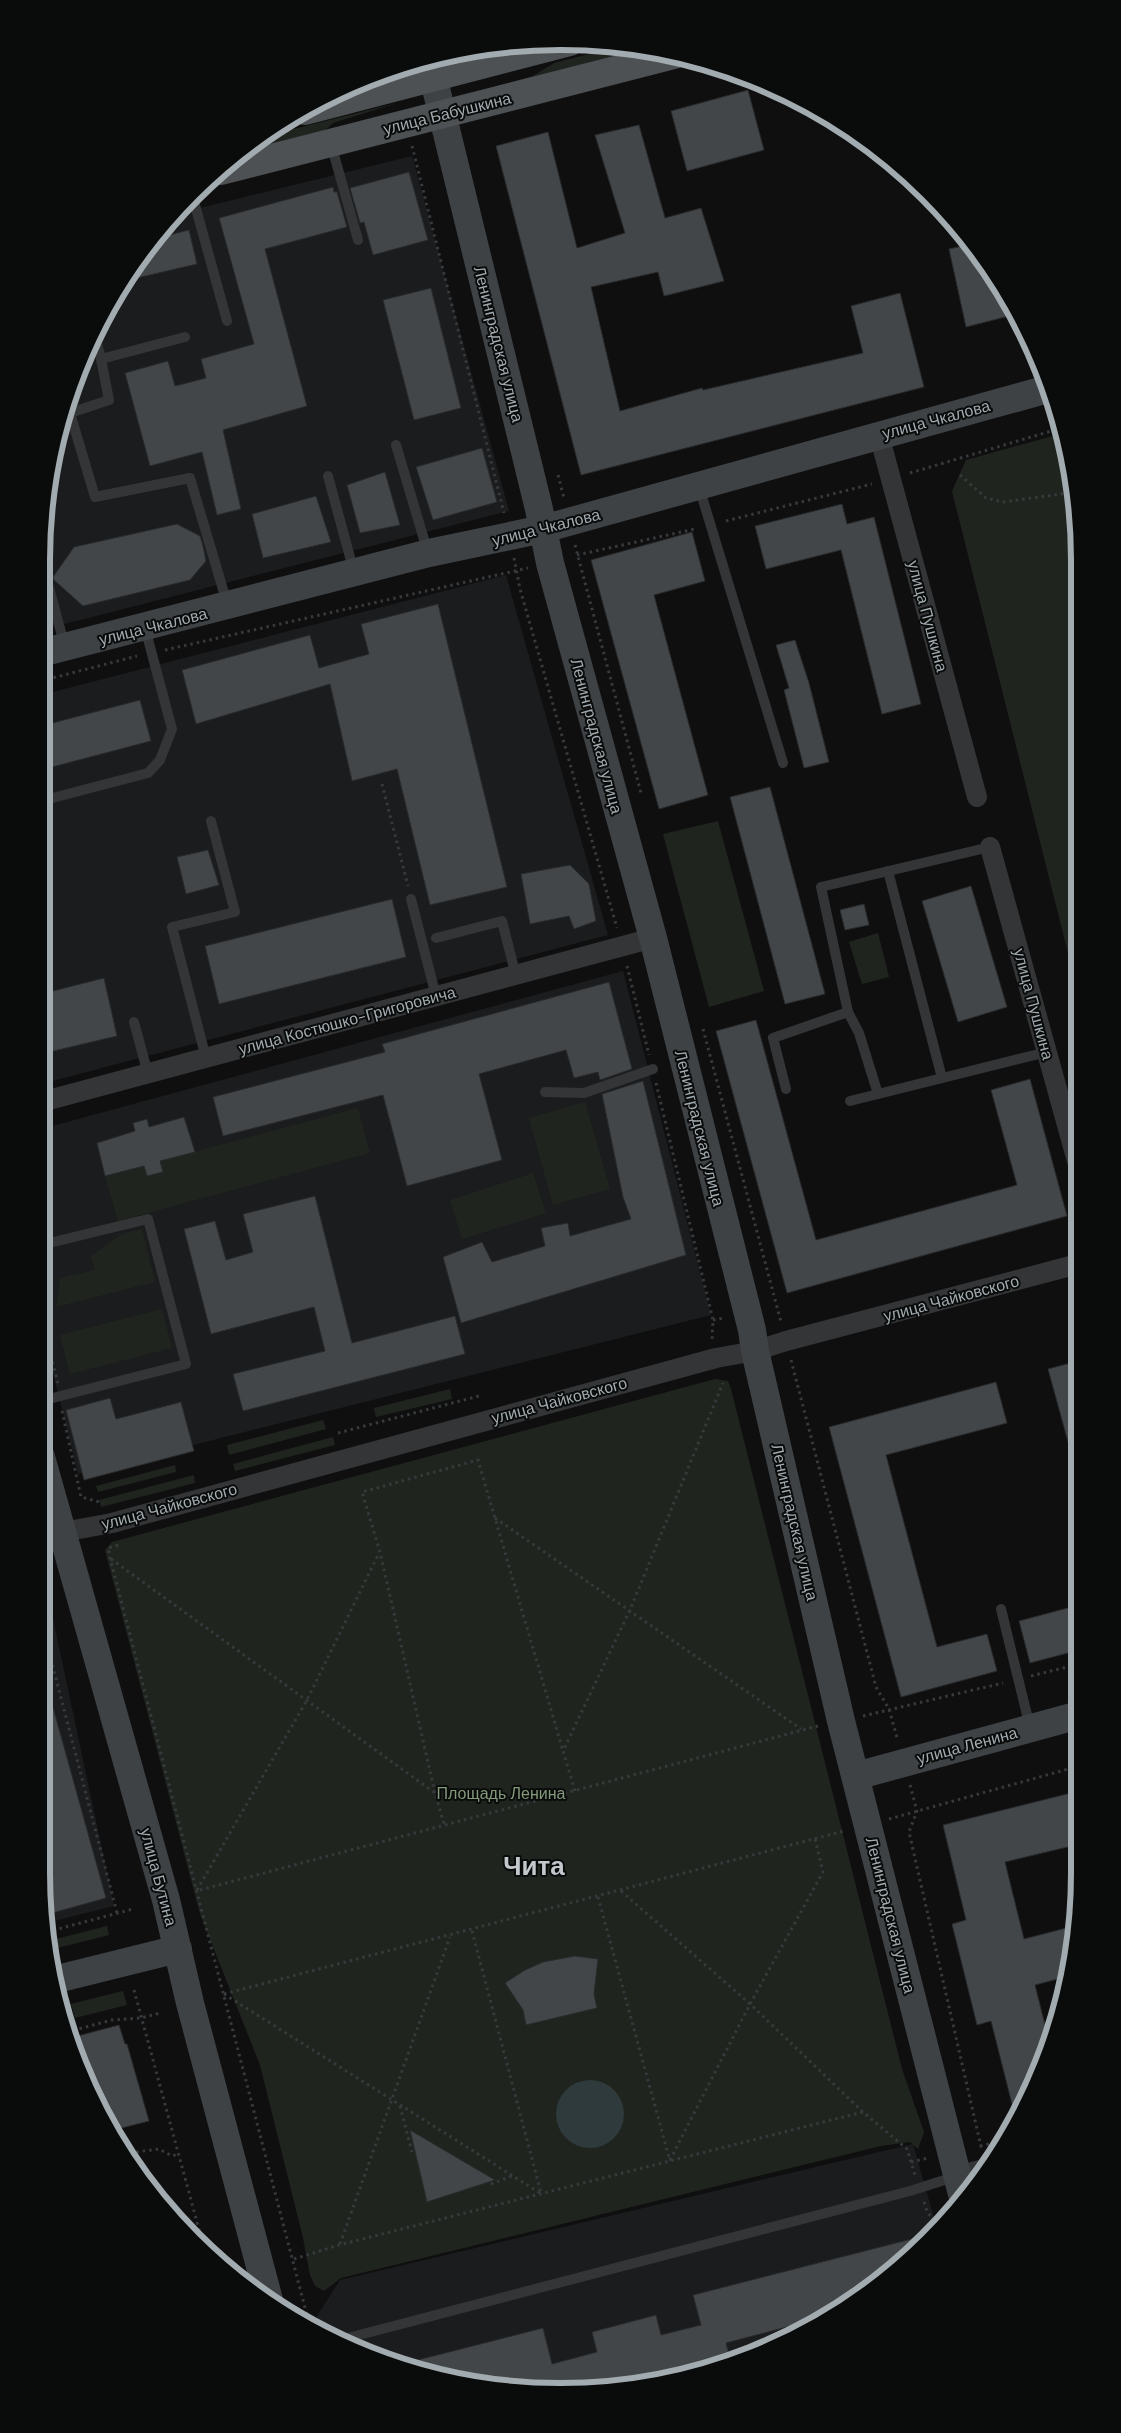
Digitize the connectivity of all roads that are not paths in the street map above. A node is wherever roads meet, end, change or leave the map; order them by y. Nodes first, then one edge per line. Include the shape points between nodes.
1 (518, 52) edge
2 (657, 59) edge
3 (432, 68) edge
4 (352, 95) edge
5 (443, 114) junction
6 (330, 143) junction
7 (235, 167) edge
8 (195, 205) edge
9 (358, 240) dead end
10 (227, 321) dead end
11 (185, 337) dead end
12 (97, 347) edge
13 (101, 360) junction
14 (1042, 391) edge
15 (72, 413) edge
16 (71, 416) edge
17 (879, 435) junction
18 (396, 445) dead end
19 (328, 476) dead end
20 (699, 487) junction
21 (543, 529) junction
22 (429, 554) junction
23 (355, 573) junction
24 (228, 606) junction
25 (50, 626) edge
26 (145, 628) junction
27 (53, 651) edge
28 (783, 763) dead end
29 (977, 797) dead end
30 (50, 798) edge
31 (211, 821) dead end
32 (990, 847) joint
33 (888, 871) junction
34 (411, 899) road end
35 (436, 938) dead end
36 (653, 938) junction
37 (516, 976) junction
38 (436, 996) junction
39 (848, 1012) junction
40 (134, 1022) dead end
41 (1047, 1052) junction
42 (206, 1058) junction
43 (653, 1069) road end
44 (148, 1074) junction
45 (942, 1078) junction
46 (786, 1089) dead end
47 (545, 1092) dead end
48 (878, 1094) junction
49 (50, 1100) edge
50 (850, 1100) dead end
51 (1071, 1139) edge
52 (50, 1243) edge
53 (1071, 1266) edge
54 (755, 1351) junction
55 (50, 1399) edge
56 (50, 1520) edge
57 (52, 1534) edge
58 (1000, 1609) dead end
59 (1071, 1717) edge
60 (1030, 1728) junction
61 (856, 1776) junction
62 (178, 1949) junction
63 (61, 1978) edge
64 (960, 2187) edge
65 (266, 2289) edge
66 (351, 2337) edge

1 - 3 main road
2 - 5 main road, улица Бабушкина
3 - 4 main road
3 - 5 main road, Ленинградская улица
5 - 6 main road, улица Бабушкина
5 - 21 main road, Ленинградская улица
6 - 7 main road, улица Бабушкина
6 - 9 lane
8 - 10 lane
11 - 13 lane
12 - 13 lane
13 - 15 lane via 109,400
14 - 17 main road, улица Чкалова
16 - 24 lane via 95,498 190,478
17 - 20 main road, улица Чкалова
17 - 29 street, улица Пушкина
18 - 22 lane
19 - 23 lane
20 - 21 main road, улица Чкалова
20 - 28 lane
21 - 22 main road, улица Чкалова
21 - 36 main road, Ленинградская улица
22 - 23 main road, улица Чкалова
23 - 24 main road, улица Чкалова
24 - 26 main road, улица Чкалова
25 - 27 lane
26 - 27 main road, улица Чкалова
26 - 30 lane via 172,729 160,760 148,773
31 - 42 lane via 235,912 172,927
32 - 33 lane
32 - 41 street, улица Пушкина
33 - 39 lane via 821,887
33 - 45 lane
34 - 38 lane
35 - 37 lane via 502,921
36 - 37 street, улица Костюшко-Григоровича
36 - 54 main road, Ленинградская улица
37 - 38 street, улица Костюшко-Григоровича
38 - 42 street, улица Костюшко-Григоровича
39 - 46 lane via 773,1038
39 - 48 lane via 859,1033
40 - 44 lane
41 - 45 lane
41 - 51 street, улица Пушкина
42 - 44 street, улица Костюшко-Григоровича
43 - 47 lane via 584,1093
44 - 49 street, улица Костюшко-Григоровича
45 - 48 lane
48 - 50 lane
52 - 55 lane via 148,1219 186,1364
53 - 54 street, улица Чайковского
54 - 57 street, улица Чайковского via 716,1358 112,1523
54 - 61 main road, Ленинградская улица
56 - 57 main road, улица Бутина
57 - 62 main road, улица Бутина
58 - 60 lane
59 - 60 main road, улица Ленина
60 - 61 main road, улица Ленина
61 - 64 main road, Ленинградская улица
62 - 63 main road
62 - 65 main road, улица Бутина
64 - 66 lane via 910,2191

